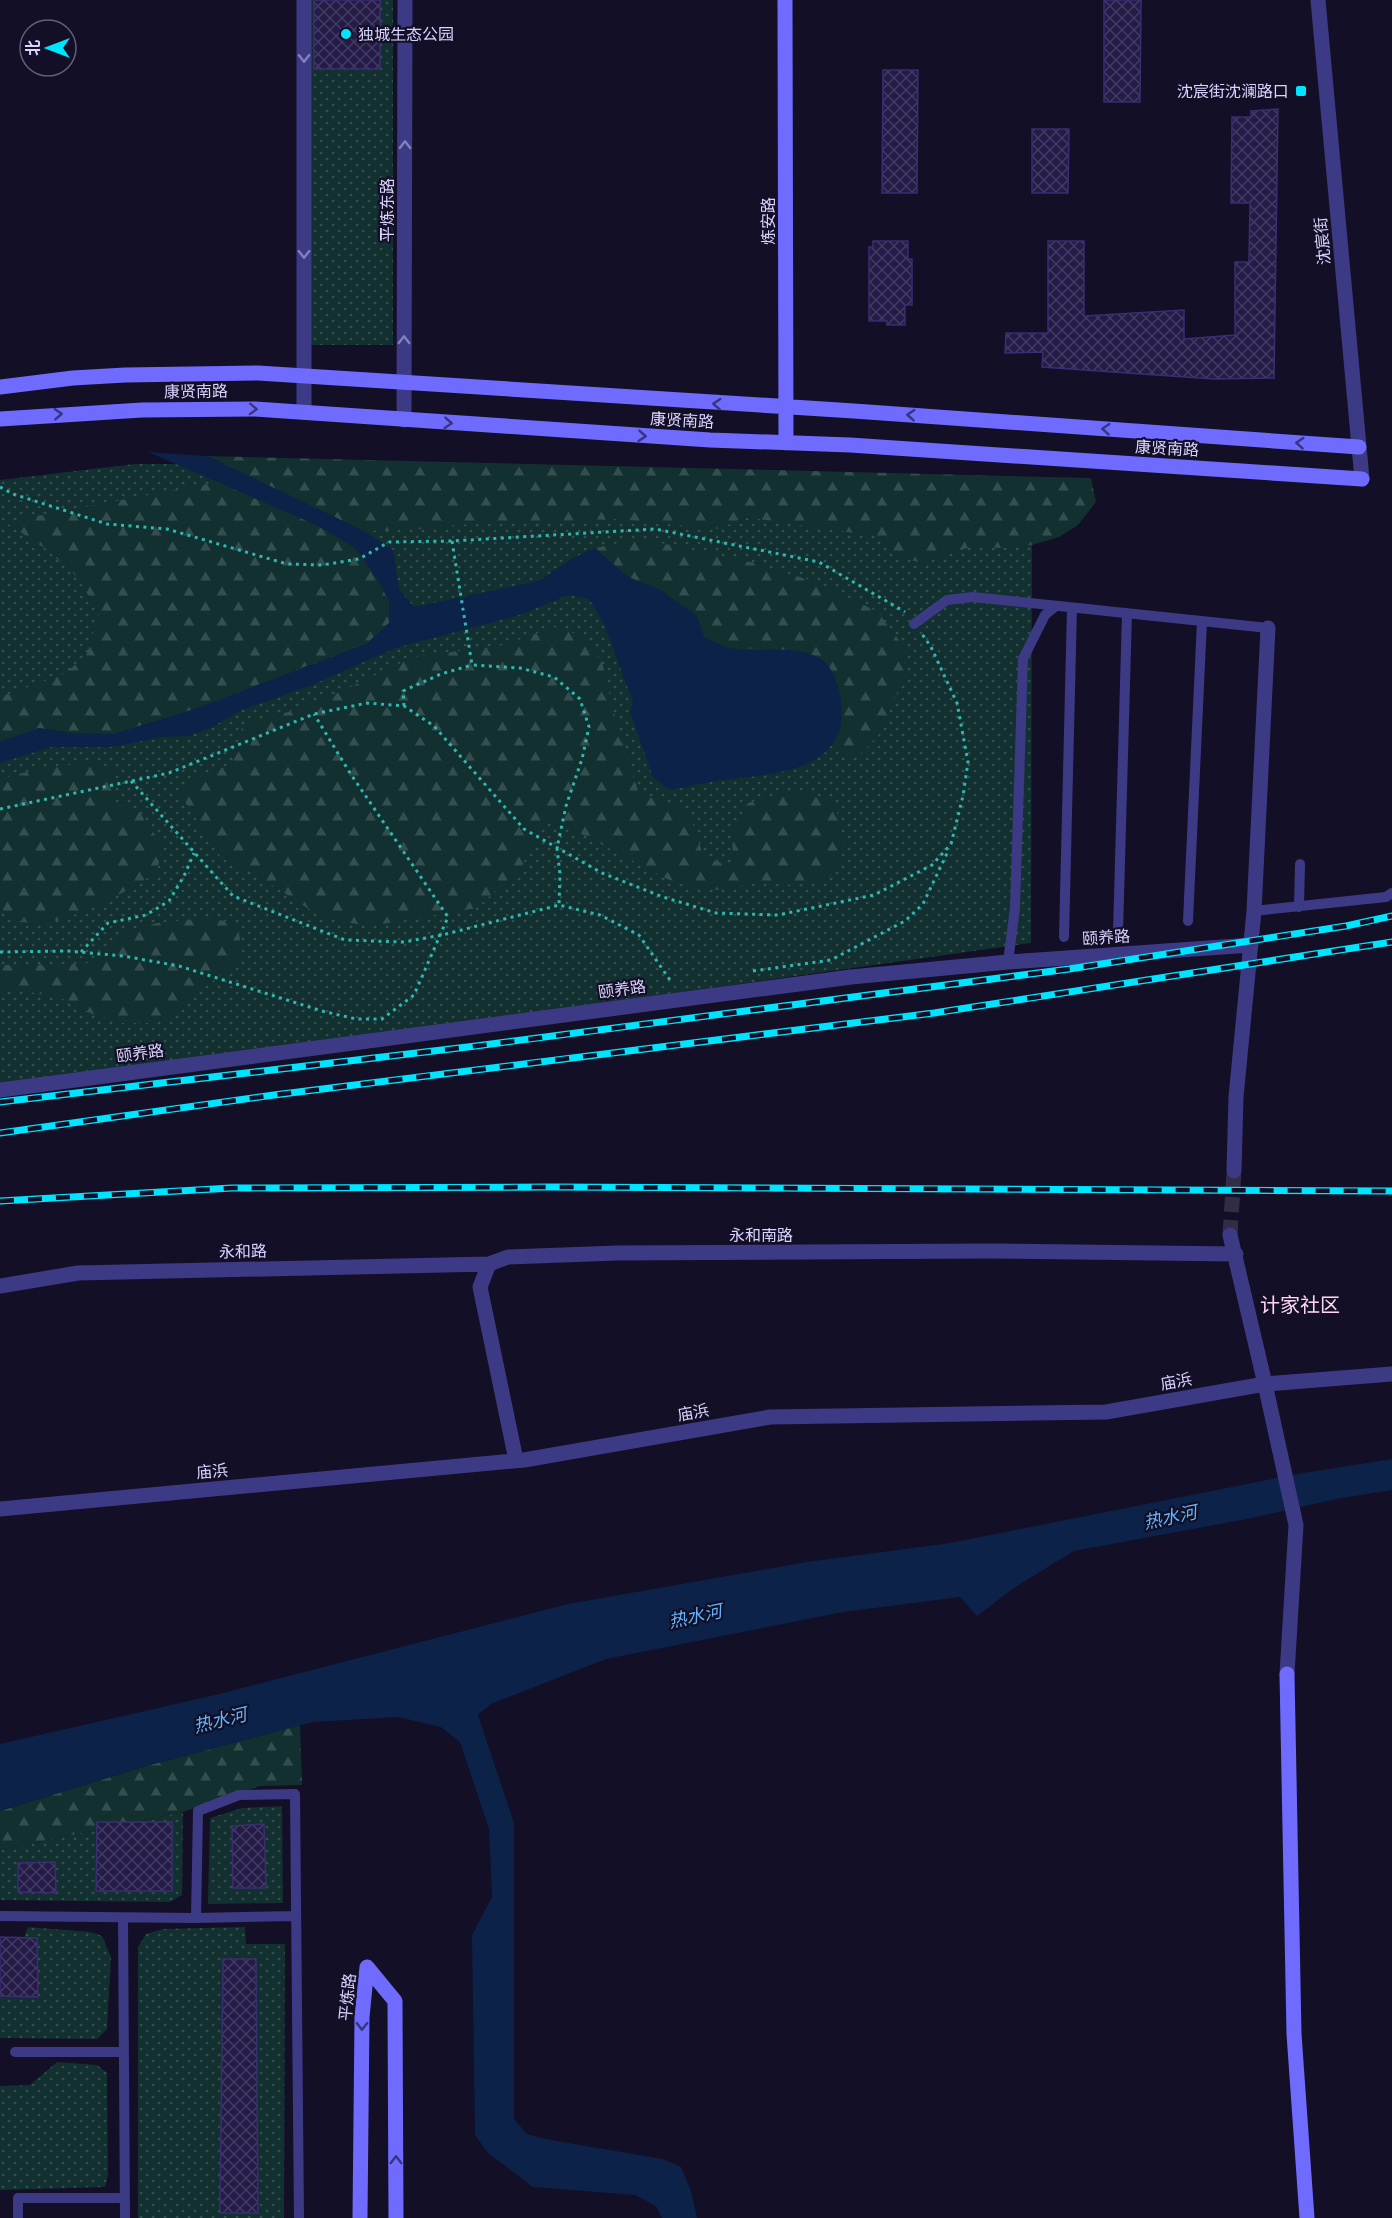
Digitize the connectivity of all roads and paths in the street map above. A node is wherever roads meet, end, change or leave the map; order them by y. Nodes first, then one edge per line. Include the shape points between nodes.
1 (304, 0) edge
2 (405, 0) edge
3 (785, 0) edge
4 (1318, 0) edge
5 (304, 376) junction
6 (404, 382) junction
7 (0, 387) edge
8 (786, 407) junction
9 (304, 412) junction
10 (0, 419) edge
11 (404, 420) junction
12 (786, 443) junction
13 (1359, 447) junction
14 (1362, 479) joint
15 (0, 487) edge
16 (453, 541) junction
17 (1056, 606) junction
18 (1072, 608) junction
19 (1127, 613) junction
20 (1202, 621) junction
21 (914, 624) junction
22 (1268, 628) joint
23 (472, 664) junction
24 (404, 706) junction
25 (314, 714) junction
26 (131, 781) junction
27 (0, 808) edge
28 (951, 844) junction
29 (557, 848) junction
30 (194, 853) junction
31 (1300, 864) dead end
32 (1392, 893) edge
33 (559, 905) junction
34 (1299, 907) junction
35 (1254, 911) junction
36 (1188, 921) dead end
37 (1118, 932) dead end
38 (442, 935) junction
39 (1064, 937) dead end
40 (1251, 945) junction
41 (0, 952) edge
42 (81, 952) junction
43 (1008, 962) junction
44 (751, 971) dead end
45 (683, 981) dead end
46 (0, 1090) edge
47 (1234, 1170) tunnel mouth
48 (1230, 1235) tunnel mouth
49 (1236, 1254) junction
50 (489, 1264) junction
51 (0, 1286) edge
52 (1392, 1374) edge
53 (1266, 1384) junction
54 (516, 1460) junction
55 (0, 1509) edge
56 (296, 1916) junction
57 (0, 1917) edge
58 (123, 1918) junction
59 (196, 1918) junction
60 (15, 2052) dead end
61 (124, 2052) junction
62 (125, 2198) junction
63 (18, 2218) edge
64 (125, 2218) edge
65 (299, 2218) edge
66 (360, 2218) edge
67 (396, 2218) edge
68 (1307, 2218) edge

1 -> 5 street
6 -> 2 street, 平炼东路
3 - 8 street, 炼安路
4 - 13 street, 沈宸街
5 - 6 street, 康贤南路
5 - 7 street, 康贤南路 via 125,375
5 - 9 street
8 -> 6 street, 康贤南路
6 - 11 street, 平炼东路
8 - 12 street, 炼安路
13 -> 8 street, 康贤南路
10 -> 9 street, 康贤南路 via 201,408
9 - 11 street, 康贤南路
11 -> 12 street, 康贤南路
12 - 14 street, 康贤南路
13 - 14 street, 沈宸街
15 - 16 path via 107,524 167,529 287,564 322,565 359,559 389,542
16 - 21 path via 655,529 819,562 903,609
16 - 23 path
17 - 18 lane
17 - 21 lane via 973,597 947,600
17 - 43 lane via 1045,615 1023,659 1015,908
18 - 19 lane
18 - 39 lane
19 - 20 lane
19 - 37 lane
20 - 22 lane
20 - 36 lane
21 - 28 path via 931,647 957,703 968,762
22 - 35 street
23 - 24 path via 403,691
23 - 29 path via 520,668 554,677 580,699 589,727
24 - 25 path via 367,703
24 - 29 path via 434,726 524,829
25 - 26 path via 169,773
25 - 38 path via 448,917
26 - 27 path
26 - 30 path
28 - 29 path via 932,865 874,895 778,915 716,913 663,897 602,873
28 - 44 path via 923,904 905,921 831,960
29 - 33 path
30 - 38 path via 232,896 345,940 404,942
30 - 42 path via 169,901 146,915 108,923
31 - 34 lane
32 - 34 lane via 1386,897
33 - 38 path
33 - 45 path via 600,915 639,935 671,983
34 - 35 lane
35 - 40 street
38 - 42 path via 414,995 382,1019 356,1019 322,1011 179,966
40 - 43 street, 颐养路
40 - 47 street via 1236,1097
41 - 42 path
43 - 46 street, 颐养路 via 840,979
48 - 49 street
49 - 50 street, 永和南路 via 617,1253 508,1257
49 - 53 street
50 - 51 street, 永和路 via 78,1273
50 - 54 street via 480,1287
52 - 53 street, 庙浜
53 - 54 street, 庙浜 via 1106,1412 770,1417
53 - 68 street via 1296,1525 1287,1674 1294,2034
54 - 55 street, 庙浜
56 - 59 lane
56 - 59 lane via 295,1794 239,1795 198,1811
56 - 65 lane
57 - 58 lane
58 - 59 lane
58 - 61 lane
60 - 61 lane
61 - 62 lane
62 - 63 lane via 18,2198
62 - 64 lane
67 -> 66 street, 平炼路 via 395,2001 367,1967 362,2016

